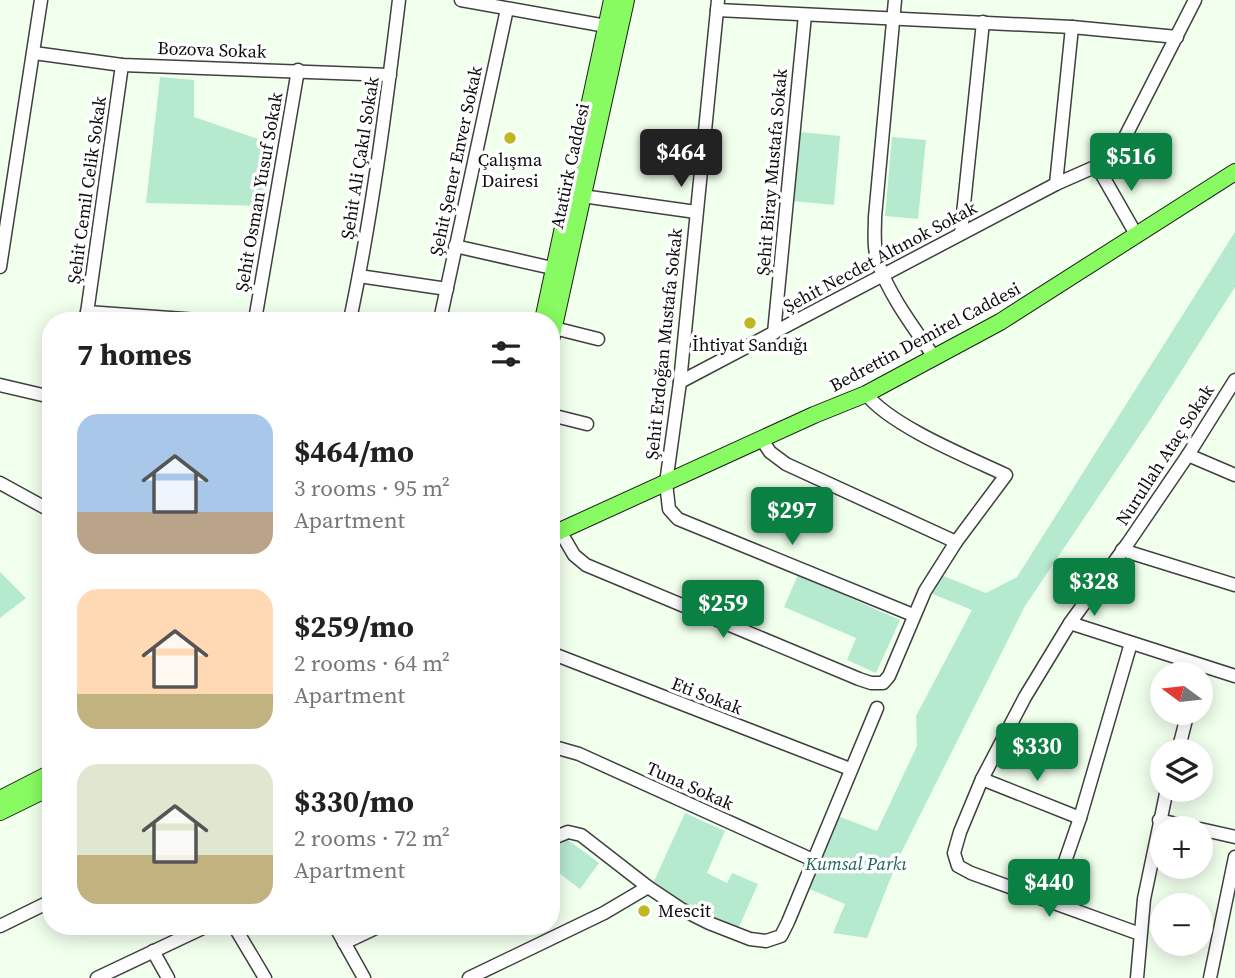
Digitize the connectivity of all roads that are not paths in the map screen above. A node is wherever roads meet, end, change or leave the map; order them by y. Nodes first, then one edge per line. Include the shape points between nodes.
1 (41, 0) edge
2 (399, 0) edge
3 (461, 0) edge
4 (612, 0) edge
5 (626, 0) edge
6 (895, 0) edge
7 (1195, 0) edge
8 (718, 5) edge
9 (507, 9) junction
10 (805, 15) junction
11 (894, 18) junction
12 (983, 22) junction
13 (606, 26) junction
14 (1072, 27) junction
15 (1177, 37) junction
16 (34, 53) junction
17 (122, 65) junction
18 (298, 70) junction
19 (390, 75) junction
20 (1097, 166) junction
21 (1232, 176) edge
22 (1056, 184) junction
23 (576, 195) junction
24 (696, 212) junction
25 (961, 233) junction
26 (1137, 236) junction
27 (456, 246) junction
28 (0, 267) edge
29 (560, 270) junction
30 (883, 274) junction
31 (359, 275) junction
32 (447, 289) junction
33 (88, 312) edge
34 (256, 312) edge
35 (352, 312) edge
36 (442, 312) edge
37 (552, 312) edge
38 (560, 331) edge
39 (774, 333) junction
40 (598, 339) dead end
41 (934, 357) junction
42 (1235, 380) edge
43 (680, 382) junction
44 (0, 385) edge
45 (866, 394) junction
46 (42, 395) edge
47 (560, 417) edge
48 (587, 424) dead end
49 (762, 440) junction
50 (1188, 455) junction
51 (1235, 475) edge
52 (0, 483) edge
53 (666, 483) junction
54 (42, 506) edge
55 (560, 531) edge
56 (560, 538) edge
57 (956, 542) junction
58 (1122, 550) junction
59 (1235, 585) edge
60 (913, 615) junction
61 (1070, 622) junction
62 (1132, 643) junction
63 (560, 656) edge
64 (1181, 662) edge
65 (1213, 672) edge
66 (1235, 676) edge
67 (877, 708) dead end
68 (560, 749) edge
69 (850, 769) junction
70 (42, 778) edge
71 (982, 779) junction
72 (42, 791) edge
73 (0, 799) edge
74 (0, 812) edge
75 (1080, 818) junction
76 (1213, 832) edge
77 (560, 835) edge
78 (1235, 837) edge
79 (1235, 857) edge
80 (813, 860) junction
81 (1150, 863) edge
82 (648, 887) junction
83 (1051, 902) junction
84 (42, 905) edge
85 (0, 926) edge
86 (560, 934) edge
87 (1140, 934) junction
88 (188, 935) edge
89 (239, 935) edge
90 (340, 935) edge
91 (361, 935) edge
92 (558, 935) edge
93 (344, 943) junction
94 (153, 951) junction
95 (97, 978) edge
96 (168, 978) edge
97 (265, 978) edge
98 (364, 978) edge
99 (469, 978) edge
100 (1137, 978) edge
101 (1210, 978) edge

1 - 16 street
2 - 19 street, Şehit Ali Çakıl Sokak
3 - 9 street
4 - 13 main road, Atatürk Caddesi
5 - 23 main road, Atatürk Caddesi
6 - 11 street
7 - 15 street, Şehit Necdet Altınok Sokak
8 - 10 street
8 - 24 street, Şehit Erdoğan Mustafa Sokak
9 - 13 street
9 - 27 street, Şehit Şener Enver Sokak
10 - 11 street
10 - 39 street, Şehit Biray Mustafa Sokak
11 - 12 street
11 - 30 street via 875,217 875,250
12 - 14 street
12 - 25 street
13 - 23 main road, Atatürk Caddesi
14 - 15 street
14 - 22 street
15 - 20 street, Şehit Necdet Altınok Sokak via 1122,143
16 - 17 street, Bozova Sokak
16 - 28 street
17 - 18 street, Bozova Sokak
17 - 33 street, Şehit Cemil Celik Sokak
18 - 19 street, Bozova Sokak
18 - 34 street, Şehit Osman Yusuf Sokak
19 - 31 street, Şehit Ali Çakıl Sokak
20 - 22 street, Şehit Necdet Altınok Sokak
20 - 26 street
21 - 26 main road, Bedrettin Demirel Caddesi
22 - 25 street, Şehit Necdet Altınok Sokak
23 - 24 street
23 - 29 main road, Atatürk Caddesi
24 - 43 street, Şehit Erdoğan Mustafa Sokak
25 - 30 street, Şehit Necdet Altınok Sokak
26 - 41 main road, Bedrettin Demirel Caddesi via 1000,322
27 - 29 street
27 - 32 street, Şehit Şener Enver Sokak
29 - 37 main road, Atatürk Caddesi
30 - 39 street, Şehit Necdet Altınok Sokak
30 - 41 street
31 - 32 street
31 - 35 street, Şehit Ali Çakıl Sokak
32 - 36 street, Şehit Şener Enver Sokak
38 - 40 street
39 - 43 street, Şehit Necdet Altınok Sokak
41 - 45 main road, Bedrettin Demirel Caddesi
42 - 50 street, Nurullah Ataç Sokak
43 - 53 street, Şehit Erdoğan Mustafa Sokak
44 - 46 street
45 - 49 main road, Bedrettin Demirel Caddesi
45 - 57 street via 882,410 937,443 1006,475
47 - 48 street
49 - 53 main road, Bedrettin Demirel Caddesi
49 - 57 street via 769,452 786,464
50 - 51 street
50 - 58 street, Nurullah Ataç Sokak
52 - 54 street
53 - 55 main road, Bedrettin Demirel Caddesi
53 - 60 street via 669,509 678,519
56 - 60 street via 586,565 872,683 887,680
57 - 60 street
58 - 59 street
58 - 61 street, Nurullah Ataç Sokak
61 - 62 street
61 - 71 street, Nurullah Ataç Sokak
62 - 64 street
62 - 75 street
63 - 69 street, Eti Sokak
65 - 66 street
67 - 69 street
68 - 80 street, Tuna Sokak
69 - 80 street
70 - 73 main road
71 - 75 street
71 - 83 street, Nurullah Ataç Sokak via 954,853 958,866
72 - 74 main road
75 - 83 street
76 - 78 street
77 - 82 street via 581,835
79 - 101 street
80 - 82 street via 785,930 774,940 750,939 696,917
81 - 87 street
82 - 86 street
83 - 87 street
84 - 85 street
87 - 100 street
88 - 94 street
89 - 97 street
90 - 93 street
91 - 93 street
92 - 99 street
93 - 98 street
94 - 95 street
94 - 96 street

